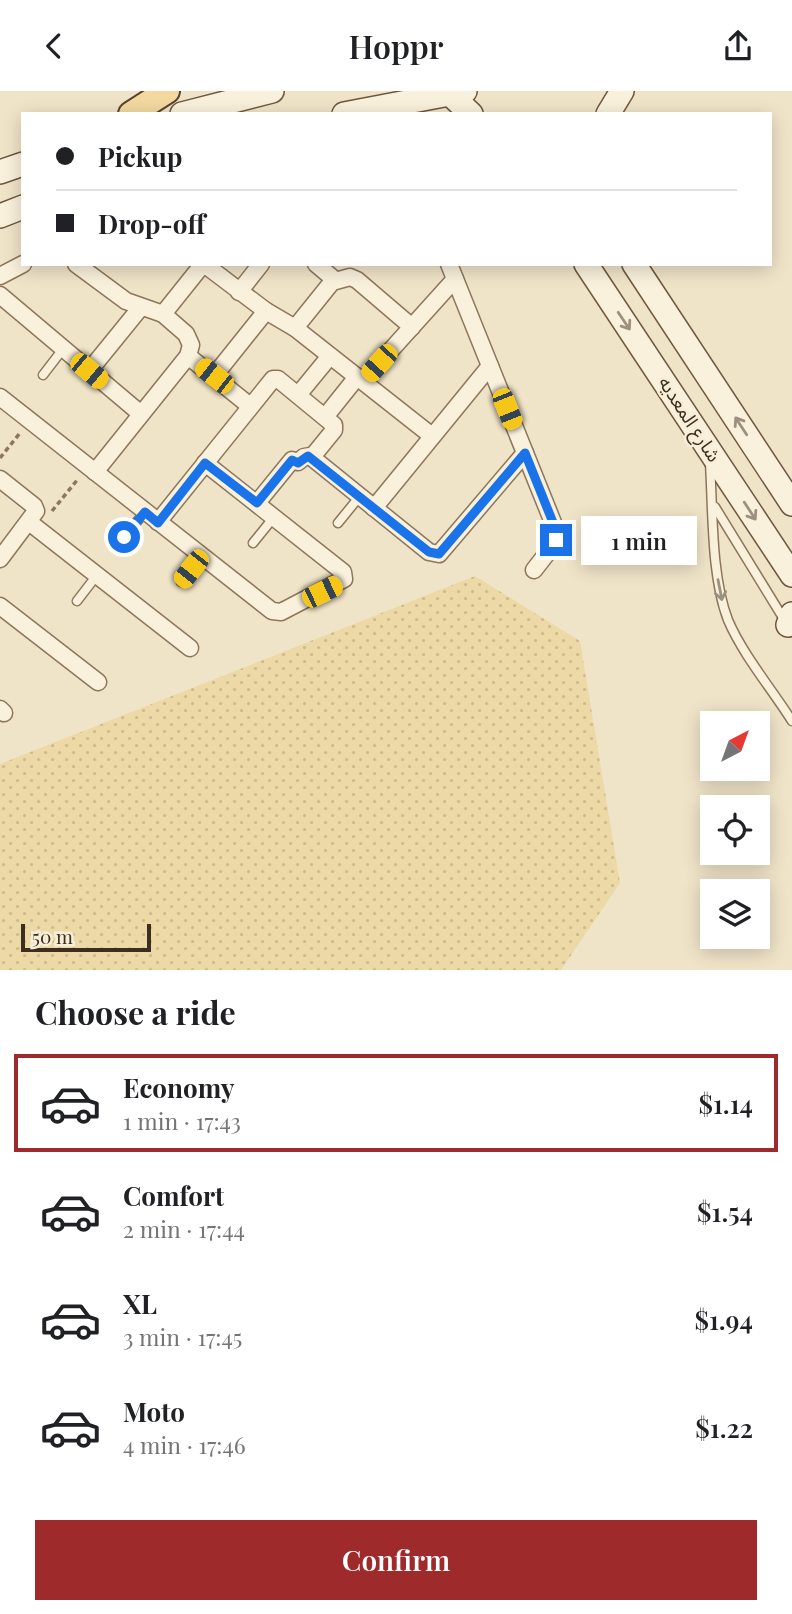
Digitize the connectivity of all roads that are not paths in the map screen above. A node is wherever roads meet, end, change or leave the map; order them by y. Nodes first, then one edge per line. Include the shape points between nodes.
1 (167, 91) edge
2 (272, 91) edge
3 (622, 91) edge
4 (457, 92) edge
5 (134, 112) edge
6 (190, 112) edge
7 (354, 112) edge
8 (470, 112) edge
9 (609, 112) edge
10 (21, 165) edge
11 (0, 172) edge
12 (21, 208) edge
13 (0, 216) edge
14 (21, 265) edge
15 (79, 266) edge
16 (201, 266) edge
17 (206, 266) edge
18 (259, 266) edge
19 (323, 266) edge
20 (587, 266) edge
21 (635, 266) edge
22 (452, 272) edge
23 (349, 274) edge
24 (0, 276) edge
25 (239, 292) junction
26 (0, 295) edge
27 (141, 307) junction
28 (266, 311) junction
29 (163, 314) junction
30 (412, 327) junction
31 (295, 328) junction
32 (63, 349) junction
33 (188, 356) junction
34 (330, 356) junction
35 (490, 366) junction
36 (89, 371) junction
37 (43, 375) dead end
38 (214, 376) junction
39 (360, 379) junction
40 (716, 388) junction
41 (298, 395) junction
42 (0, 397) edge
43 (250, 405) junction
44 (683, 408) junction
45 (141, 414) junction
46 (325, 417) junction
47 (432, 436) junction
48 (709, 449) junction
49 (525, 453) junction
50 (312, 457) junction
51 (205, 463) junction
52 (91, 469) junction
53 (0, 479) edge
54 (360, 496) junction
55 (257, 503) junction
56 (713, 504) junction
57 (792, 504) edge
58 (374, 507) junction
59 (145, 512) junction
60 (274, 517) junction
61 (158, 523) junction
62 (338, 523) dead end
63 (34, 525) junction
64 (124, 537) dead end
65 (253, 543) dead end
66 (201, 556) junction
67 (0, 559) edge
68 (534, 571) dead end
69 (97, 575) junction
70 (792, 575) edge
71 (181, 582) dead end
72 (77, 601) dead end
73 (3, 615) edge
74 (791, 624) edge
75 (190, 648) dead end
76 (98, 682) dead end
77 (792, 721) edge

1 - 5 main road
2 - 6 main road
3 - 9 main road
4 - 7 main road
4 - 8 main road
10 - 11 main road
12 - 13 main road
14 - 24 street
15 - 27 street
16 - 29 street
17 - 25 street
18 - 25 street
19 - 23 street
20 -> 44 main road, شارع المعديه
21 - 40 main road, شارع المعديه
22 - 30 street
22 - 35 street
23 - 30 street
23 - 31 street
25 - 28 street
26 - 32 street
27 - 29 street
27 - 36 street
28 - 31 street
28 - 38 street
29 - 33 street via 190,339
30 - 39 street
31 - 34 street
32 - 36 street
32 - 37 lane
33 - 38 street
33 - 45 street
34 - 39 street
34 - 41 street
35 - 47 street
35 - 49 street
36 - 45 street
38 - 43 street
39 - 46 street
39 - 47 street
40 - 44 main road
57 -> 40 main road, شارع المعديه
41 - 43 street via 274,378
41 - 46 street
42 - 52 street
43 - 51 street
44 - 48 main road, شارع المعديه
45 - 52 street
46 - 50 street via 334,428
47 - 58 street
48 - 56 lane
48 -> 70 main road, شارع المعديه
49 - 58 street via 439,554 429,552
49 - 68 street via 557,536
50 - 54 street
50 - 55 street via 298,463 292,460
51 - 55 street
51 - 61 street
52 - 59 street
53 - 63 street via 36,508
54 - 58 street
54 - 62 lane
55 - 60 street
56 - 74 lane
56 -> 77 lane via 718,582 729,621
59 - 61 street
59 - 64 lane
60 - 65 lane
60 - 66 street via 343,572 342,582 281,612 272,611
61 - 66 street
63 - 67 street
63 - 69 street
66 - 71 lane
69 - 72 lane
69 - 75 street
73 - 76 street

